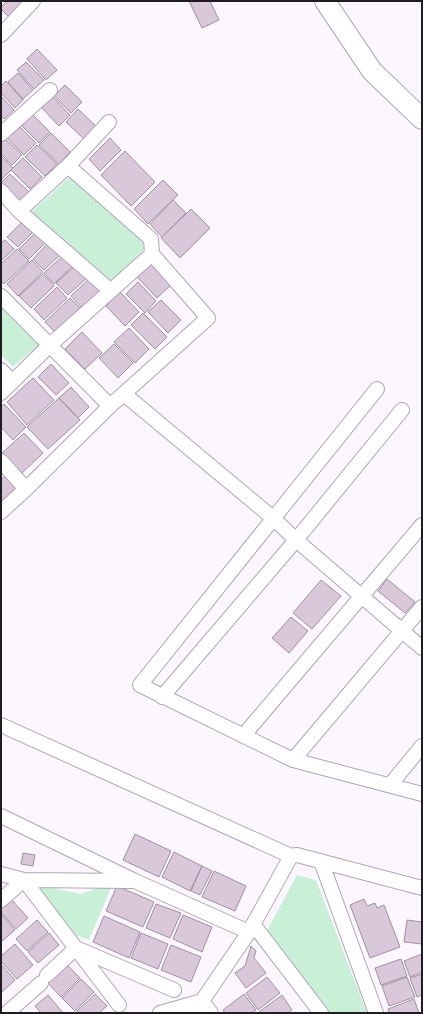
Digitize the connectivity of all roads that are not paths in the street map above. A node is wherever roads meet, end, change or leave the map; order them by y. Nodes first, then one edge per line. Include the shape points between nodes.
1 (33, 1) edge
2 (324, 1) edge
3 (1, 35) edge
4 (50, 90) dead end
5 (422, 119) edge
6 (110, 122) dead end
7 (1, 134) edge
8 (68, 166) junction
9 (1, 191) edge
10 (19, 211) junction
11 (152, 254) junction
12 (111, 291) junction
13 (1, 296) edge
14 (50, 345) junction
15 (1, 370) edge
16 (12, 382) junction
17 (377, 389) dead end
18 (1, 393) edge
19 (124, 394) junction
20 (110, 406) junction
21 (402, 410) dead end
22 (1, 461) edge
23 (26, 489) junction
24 (1, 512) edge
25 (273, 518) junction
26 (422, 525) edge
27 (296, 540) junction
28 (361, 596) junction
29 (422, 608) edge
30 (402, 631) junction
31 (422, 648) edge
32 (162, 697) junction
33 (1, 725) edge
34 (243, 736) junction
35 (422, 746) edge
36 (293, 760) junction
37 (390, 785) junction
38 (422, 794) edge
39 (1, 816) edge
40 (291, 856) junction
41 (321, 861) junction
42 (1, 874) edge
43 (24, 880) junction
44 (136, 880) junction
45 (422, 888) edge
46 (1, 900) edge
47 (251, 928) junction
48 (76, 948) junction
49 (174, 990) dead end
50 (119, 1005) dead end
51 (199, 1007) edge
52 (7, 1013) edge
53 (160, 1013) edge
54 (211, 1013) edge
55 (321, 1013) edge
56 (376, 1013) edge

1 - 3 street
2 - 5 street via 372,71
4 - 7 street
6 - 8 street
8 - 10 street
8 - 11 street via 151,239
9 - 10 street
10 - 12 street
11 - 12 street
11 - 19 street via 208,318
12 - 14 street
13 - 14 street
14 - 16 street
14 - 20 street
15 - 16 street
16 - 18 street
17 - 25 street
19 - 20 street
19 - 25 street
20 - 23 street
21 - 27 street
22 - 23 street
23 - 24 street
25 - 27 street
25 - 32 street via 140,685
26 - 28 street
27 - 28 street
27 - 32 street
28 - 30 street
28 - 34 street
29 - 30 street
30 - 31 street
30 - 36 street
32 - 34 street
33 - 40 street
34 - 36 street
35 - 37 street
36 - 37 street
37 - 38 street
39 - 44 street
40 - 41 street
40 - 47 street
41 - 45 street
41 - 56 street
42 - 43 street
43 - 44 street
43 - 46 street
43 - 48 street
44 - 47 street
47 - 51 street
47 - 55 street
48 - 49 street
48 - 50 street
48 - 52 street
51 - 53 street
51 - 54 street

